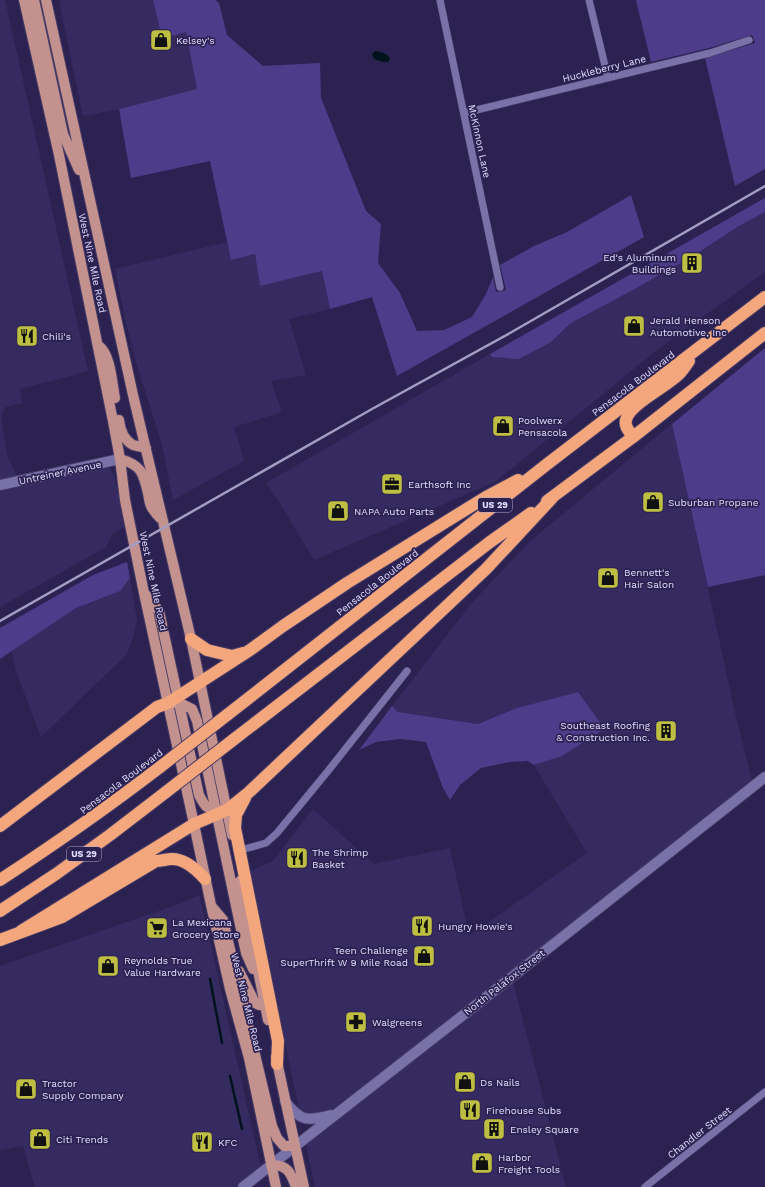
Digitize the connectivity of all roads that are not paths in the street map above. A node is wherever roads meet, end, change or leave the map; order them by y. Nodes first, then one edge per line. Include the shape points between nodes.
1 (24, 0) edge
2 (34, 0) edge
3 (46, 0) edge
4 (440, 0) edge
5 (589, 0) edge
6 (749, 40) dead end
7 (608, 78) junction
8 (464, 113) junction
9 (88, 192) junction
10 (500, 287) dead end
11 (765, 298) edge
12 (765, 333) edge
13 (97, 345) junction
14 (698, 349) junction
15 (633, 437) junction
16 (146, 448) junction
17 (120, 459) junction
18 (546, 465) junction
19 (0, 484) edge
20 (553, 497) junction
21 (162, 519) junction
22 (191, 639) junction
23 (250, 650) junction
24 (407, 671) dead end
25 (200, 683) junction
26 (174, 701) junction
27 (765, 777) edge
28 (247, 794) junction
29 (220, 811) junction
30 (194, 824) junction
31 (0, 826) edge
32 (237, 851) junction
33 (205, 879) junction
34 (0, 880) edge
35 (210, 904) junction
36 (0, 911) edge
37 (21, 931) junction
38 (0, 940) edge
39 (231, 954) junction
40 (261, 985) junction
41 (265, 1006) junction
42 (277, 1064) junction
43 (765, 1092) edge
44 (285, 1101) junction
45 (335, 1114) junction
46 (295, 1146) junction
47 (271, 1165) junction
48 (242, 1187) edge
49 (276, 1187) edge
50 (296, 1187) edge
51 (304, 1187) edge
52 (645, 1187) edge

1 - 13 main road, West Nine Mile Road
2 - 9 main road via 63,134
3 - 9 main road, West Nine Mile Road
4 - 8 street, McKinnon Lane
5 - 7 street
6 - 7 street, Huckleberry Lane
7 - 8 street, Huckleberry Lane
8 - 10 street, McKinnon Lane
9 - 16 main road, West Nine Mile Road
11 - 14 highway, Pensacola Boulevard / US 29
12 - 15 highway, US 29
13 - 16 main road via 107,356 123,434 133,445
13 - 17 main road, West Nine Mile Road
14 - 15 highway via 679,374 629,413 626,428
14 - 18 highway, Pensacola Boulevard / US 29
15 - 20 highway, US 29
16 - 21 main road, West Nine Mile Road
17 - 19 main road, Untreiner Avenue
17 - 21 main road via 131,462 138,468 144,478 152,509
17 - 26 main road, West Nine Mile Road via 125,500 144,593 159,611
18 - 23 highway via 486,497 347,583
18 - 34 highway, Pensacola Boulevard / US 29, bridge via 160,767
20 - 28 highway via 486,569
20 - 36 highway, US 29, bridge via 490,542 104,839
21 - 22 main road, West Nine Mile Road
22 - 23 highway via 207,650 232,656
22 - 25 main road, West Nine Mile Road
23 - 25 highway
24 - 32 street via 277,833 266,843
25 - 26 highway
25 - 29 main road, West Nine Mile Road
26 - 29 main road via 192,708
26 - 29 main road via 199,795 204,806
26 - 30 main road, West Nine Mile Road
26 - 31 highway via 157,707
27 - 45 main road, North Palafox Street
28 - 29 highway
28 - 32 highway via 236,815
29 - 30 highway
29 - 32 main road, West Nine Mile Road
29 - 40 main road via 246,953
30 - 33 main road, West Nine Mile Road
30 - 37 highway
32 - 40 main road, West Nine Mile Road via 245,908
32 - 42 highway via 278,1041
33 - 35 main road, West Nine Mile Road
33 - 37 highway via 183,862 172,859 156,861 62,917
35 - 39 main road via 223,920
35 - 47 main road, West Nine Mile Road via 249,1058
37 - 38 highway
39 - 41 main road via 255,1003
39 - 46 main road via 272,1126 284,1146
40 - 41 main road, West Nine Mile Road
41 - 42 main road, West Nine Mile Road
42 - 44 main road, West Nine Mile Road
43 - 52 street, Chandler Street
44 - 45 main road via 296,1115 303,1118 315,1119
44 - 46 main road, West Nine Mile Road
45 - 46 main road, North Palafox Street
46 - 47 main road, North Palafox Street
46 - 51 main road, West Nine Mile Road
47 - 48 main road, North Palafox Street
47 - 49 main road, West Nine Mile Road
47 - 50 main road via 279,1164 286,1167

